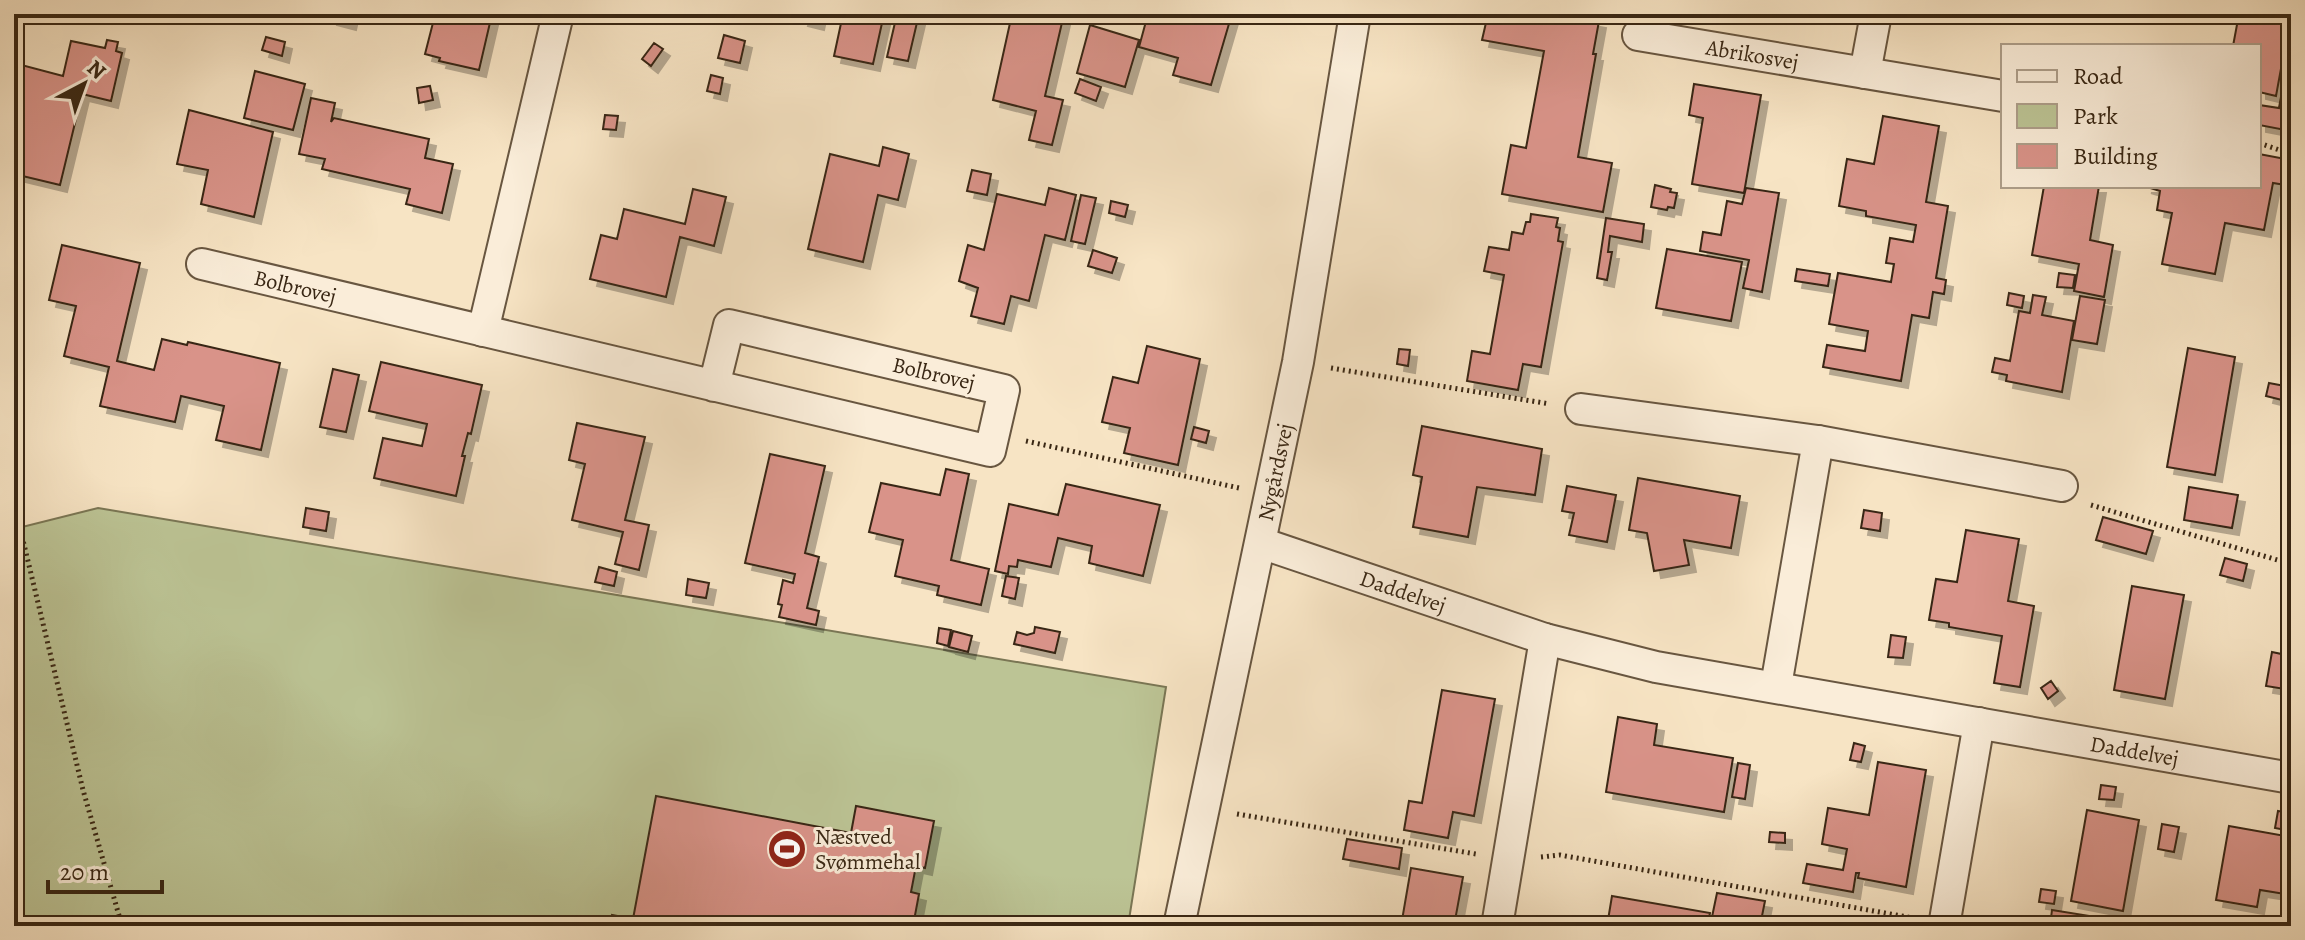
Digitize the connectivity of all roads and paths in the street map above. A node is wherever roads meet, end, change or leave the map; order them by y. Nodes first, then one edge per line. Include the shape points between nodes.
1 (558, 14) edge
2 (1355, 14) edge
3 (1876, 14) edge
4 (1638, 35) dead end
5 (1865, 73) junction
6 (2001, 96) edge
7 (2261, 144) edge
8 (2291, 154) edge
9 (202, 264) dead end
10 (483, 331) junction
11 (1298, 362) junction
12 (714, 386) junction
13 (1581, 409) joint
14 (994, 434) junction
15 (1818, 441) junction
16 (2062, 486) joint
17 (1271, 495) junction
18 (14, 529) edge
19 (1261, 543) junction
20 (2291, 564) edge
21 (1545, 639) junction
22 (1776, 686) junction
23 (1979, 723) junction
24 (2291, 778) edge
25 (1204, 808) junction
26 (1508, 860) junction
27 (1945, 924) edge
28 (122, 926) edge
29 (1179, 926) edge
30 (1497, 926) edge

1 - 10 street
2 - 11 street, Nygårdsvej
3 - 5 street
4 - 5 street, Abrikosvej
5 - 6 street, Abrikosvej
7 - 8 path
9 - 10 street, Bolbrovej
10 - 12 street, Bolbrovej
11 - 13 path
11 - 17 street, Nygårdsvej
12 - 14 street, Bolbrovej via 990,451
12 - 14 street, Bolbrovej via 729,325 1004,390
13 - 15 street
14 - 17 path
15 - 16 street
15 - 22 street
16 - 20 path via 2071,500
17 - 19 street, Nygårdsvej
18 - 28 path via 21,532 83,790
19 - 21 street, Daddelvej
19 - 25 street, Nygårdsvej
21 - 22 street, Daddelvej via 1656,667
21 - 26 street
22 - 23 street, Daddelvej
23 - 24 street, Daddelvej
23 - 27 street
25 - 26 path
25 - 29 street, Nygårdsvej
26 - 27 path via 1560,855
26 - 30 street

